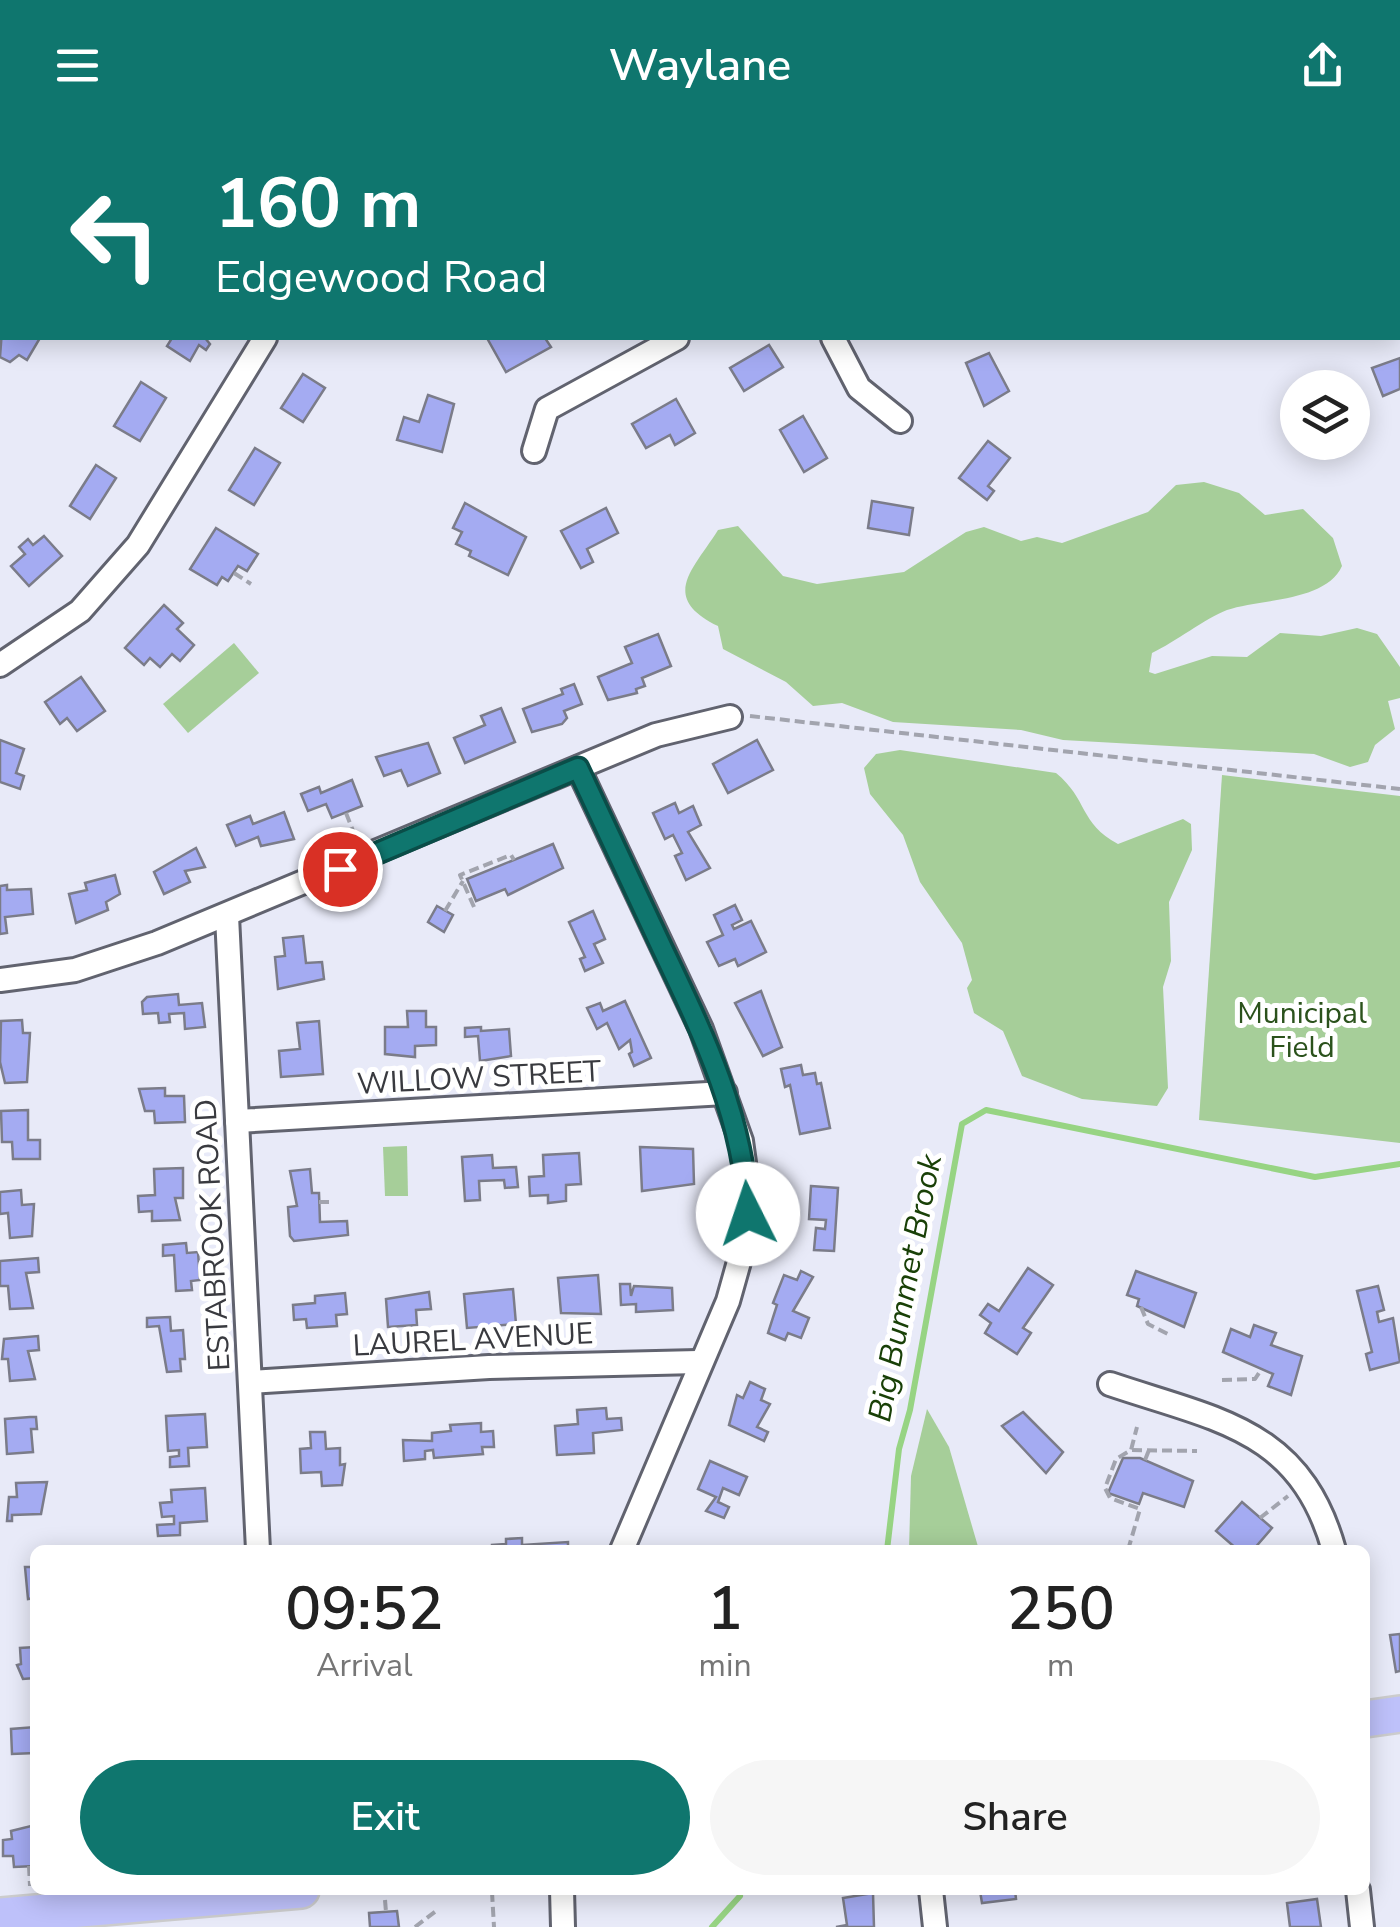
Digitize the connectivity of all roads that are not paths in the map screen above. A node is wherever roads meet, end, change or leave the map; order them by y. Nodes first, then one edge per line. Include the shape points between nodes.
1 (265, 340) edge
2 (673, 340) edge
3 (833, 340) edge
4 (900, 420) dead end
5 (534, 452) dead end
6 (0, 665) edge
7 (730, 717) road end
8 (578, 768) junction
9 (228, 916) junction
10 (0, 980) edge
11 (725, 1093) junction
12 (237, 1121) junction
13 (698, 1362) junction
14 (250, 1382) junction
15 (1110, 1384) dead end
16 (258, 1545) edge
17 (624, 1545) edge
18 (1332, 1545) edge
19 (1400, 1714) edge
20 (1370, 1718) edge
21 (229, 1895) edge
22 (562, 1895) edge
23 (932, 1895) edge
24 (1359, 1895) edge
25 (0, 1916) edge
26 (562, 1927) edge
27 (936, 1927) edge
28 (1362, 1927) edge

1 - 6 street via 138,546 80,611
2 - 5 street via 547,410
3 - 4 street via 859,388
7 - 8 street via 656,735
8 - 9 street
8 - 11 street
9 - 10 street via 75,970
9 - 12 street, ESTABROOK ROAD
11 - 12 street, WILLOW STREET
11 - 13 street via 741,1141 748,1214 728,1300
12 - 14 street, ESTABROOK ROAD
13 - 14 street, LAUREL AVENUE
13 - 17 street
14 - 16 street, ESTABROOK ROAD
15 - 18 street via 1227,1424 1279,1453 1316,1500
19 - 20 main road
21 - 25 main road
22 - 26 street
23 - 27 street
24 - 28 street

